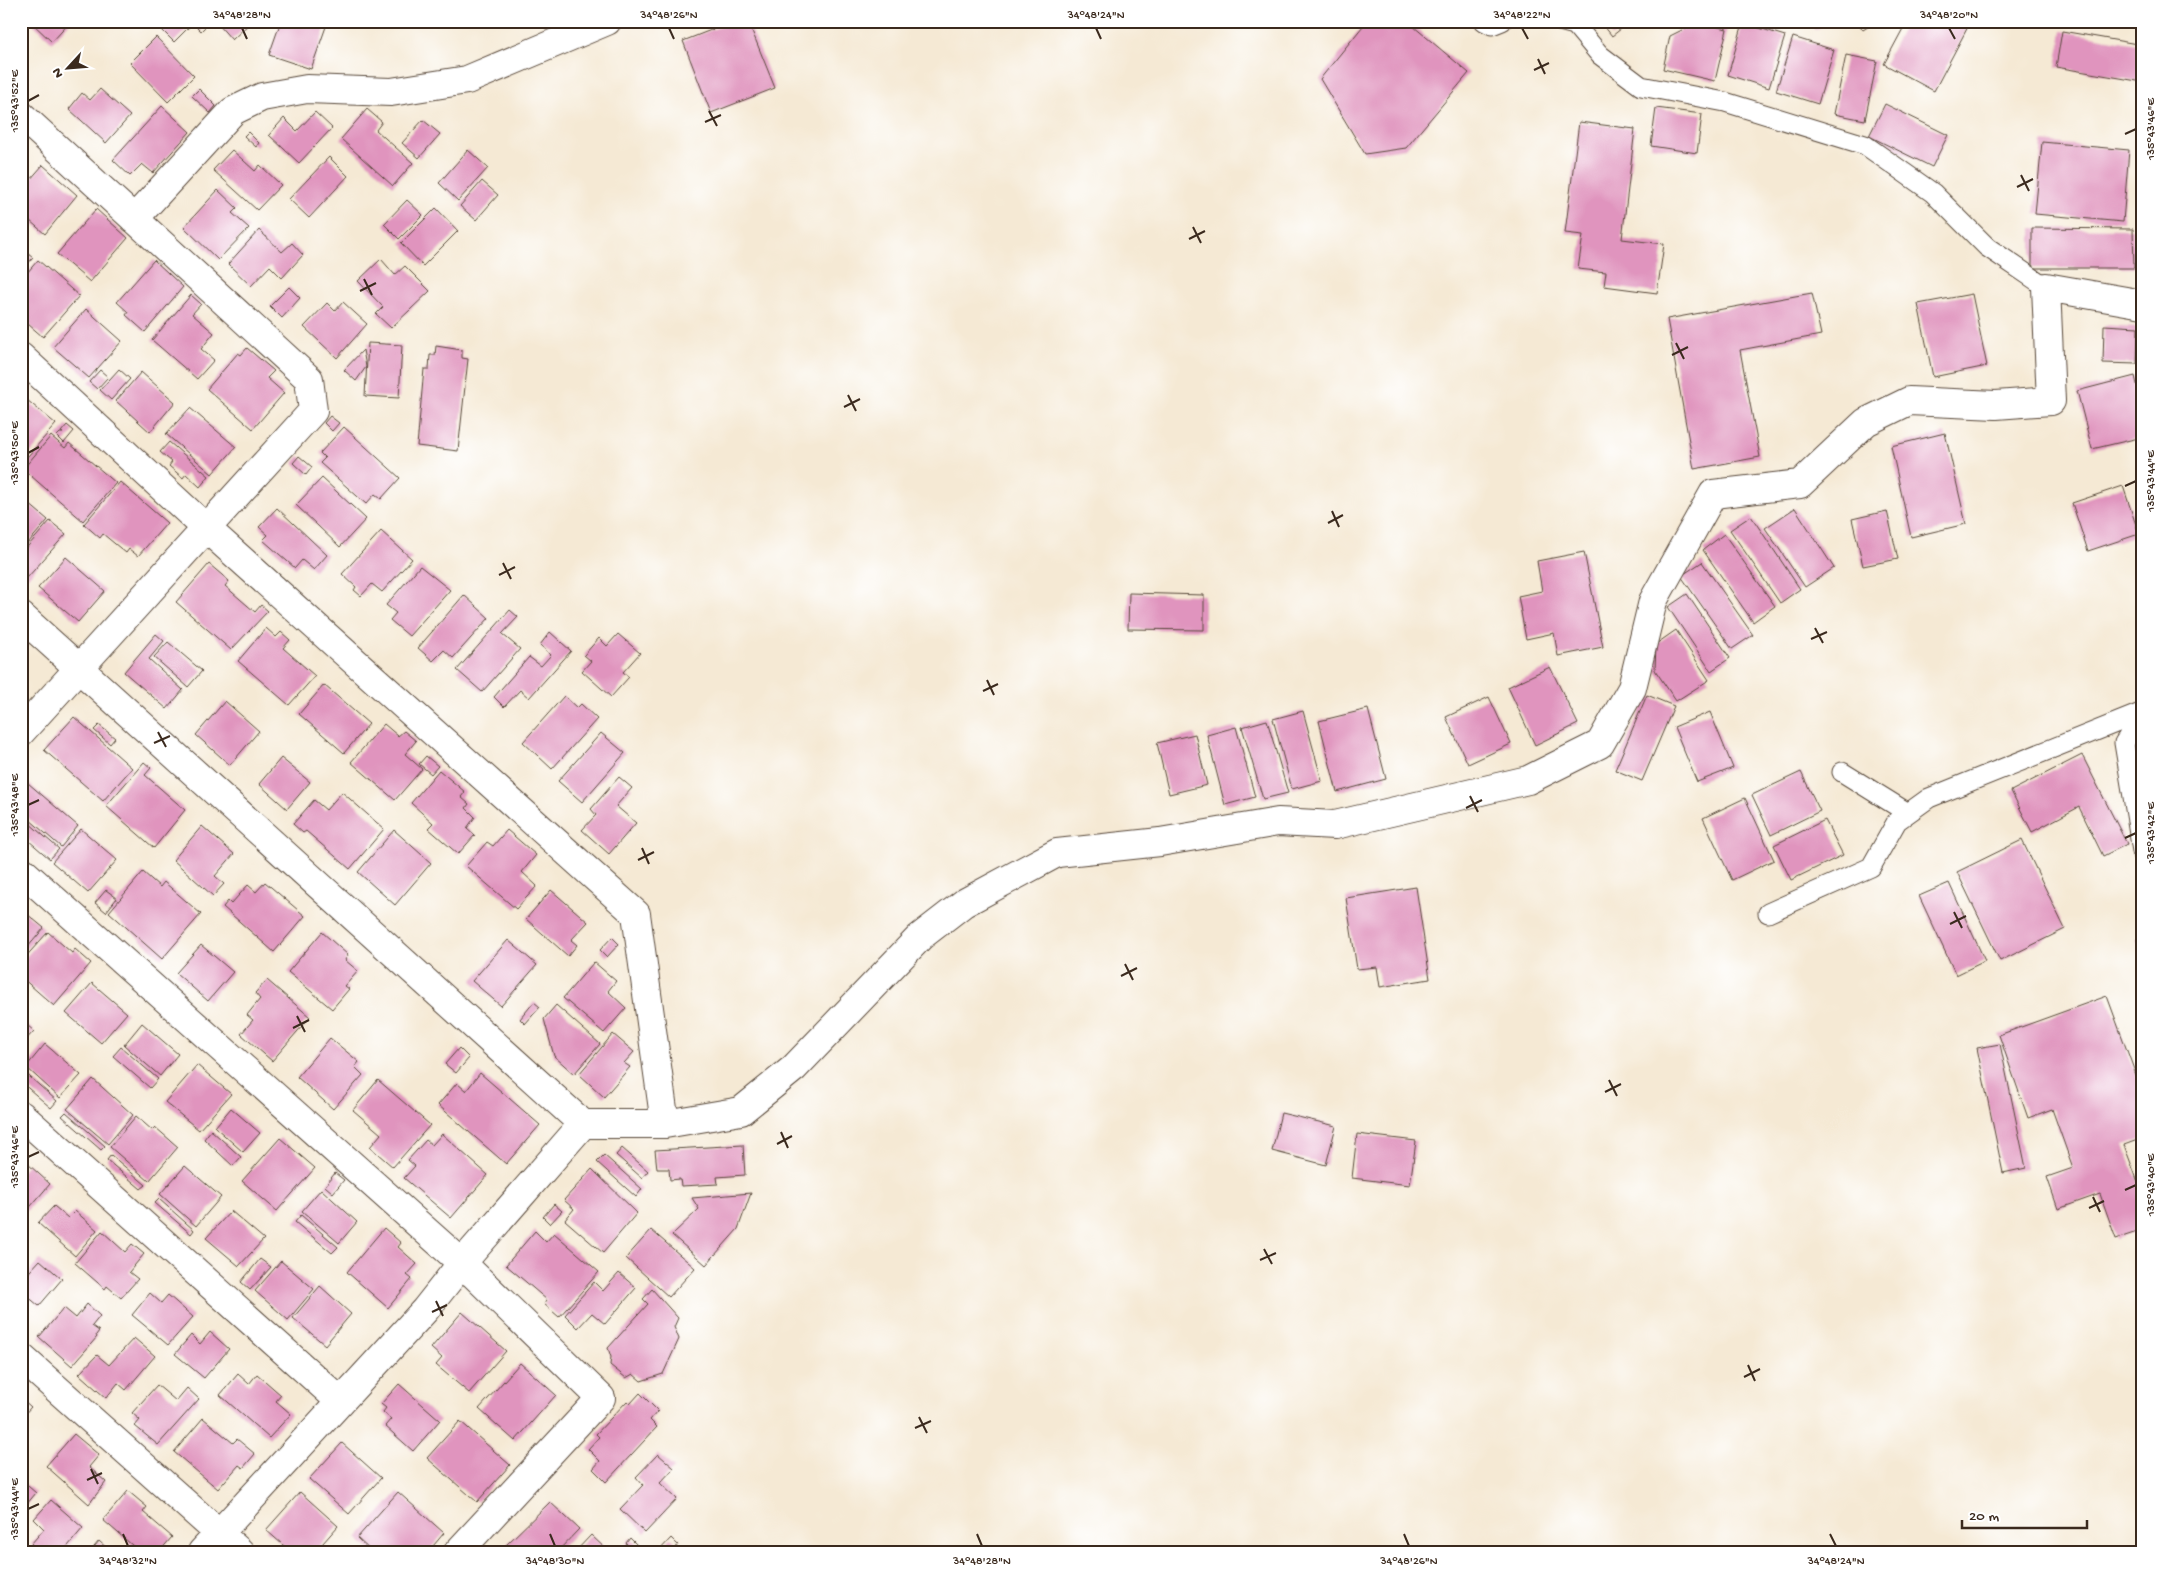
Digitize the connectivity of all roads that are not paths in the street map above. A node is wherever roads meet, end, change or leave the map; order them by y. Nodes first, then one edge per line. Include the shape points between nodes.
1 (607, 21) edge
2 (1484, 21) edge
3 (1502, 21) edge
4 (1560, 21) edge
5 (21, 116) edge
6 (134, 219) junction
7 (2046, 287) junction
8 (2143, 304) edge
9 (21, 356) edge
10 (206, 528) junction
11 (21, 616) edge
12 (79, 667) junction
13 (2143, 713) edge
14 (21, 732) edge
15 (1842, 772) dead end
16 (1908, 813) junction
17 (2143, 857) edge
18 (21, 870) edge
19 (1768, 913) dead end
20 (21, 1115) edge
21 (584, 1124) junction
22 (665, 1124) junction
23 (462, 1263) junction
24 (21, 1357) edge
25 (340, 1401) junction
26 (210, 1542) edge
27 (240, 1552) edge
28 (458, 1552) edge

1 - 6 street via 467,80 391,92 308,89 262,97 233,112
2 - 3 lane via 1492,25
4 - 7 lane via 1575,25 1600,55 1641,86 1725,102 1865,145 1933,193 1987,247
5 - 6 street
6 - 10 street via 309,379 313,411
7 - 8 street
7 - 22 street via 2050,401 1996,405 1909,401 1866,422 1800,484 1713,494 1653,601 1632,688 1600,744 1528,780 1335,825 1278,822 1160,842 1057,853 964,903 920,937 794,1068 741,1111
9 - 10 street
10 - 12 street
10 - 22 street via 636,914
11 - 12 street
12 - 14 street
12 - 21 street
13 - 16 lane via 1929,798
13 - 17 lane via 2124,743
15 - 16 lane
16 - 19 lane via 1897,821 1872,867
18 - 23 street
20 - 25 street
21 - 22 street
21 - 23 street
23 - 25 street via 425,1310
23 - 28 street via 601,1398
24 - 26 street
25 - 26 street
26 - 27 street

